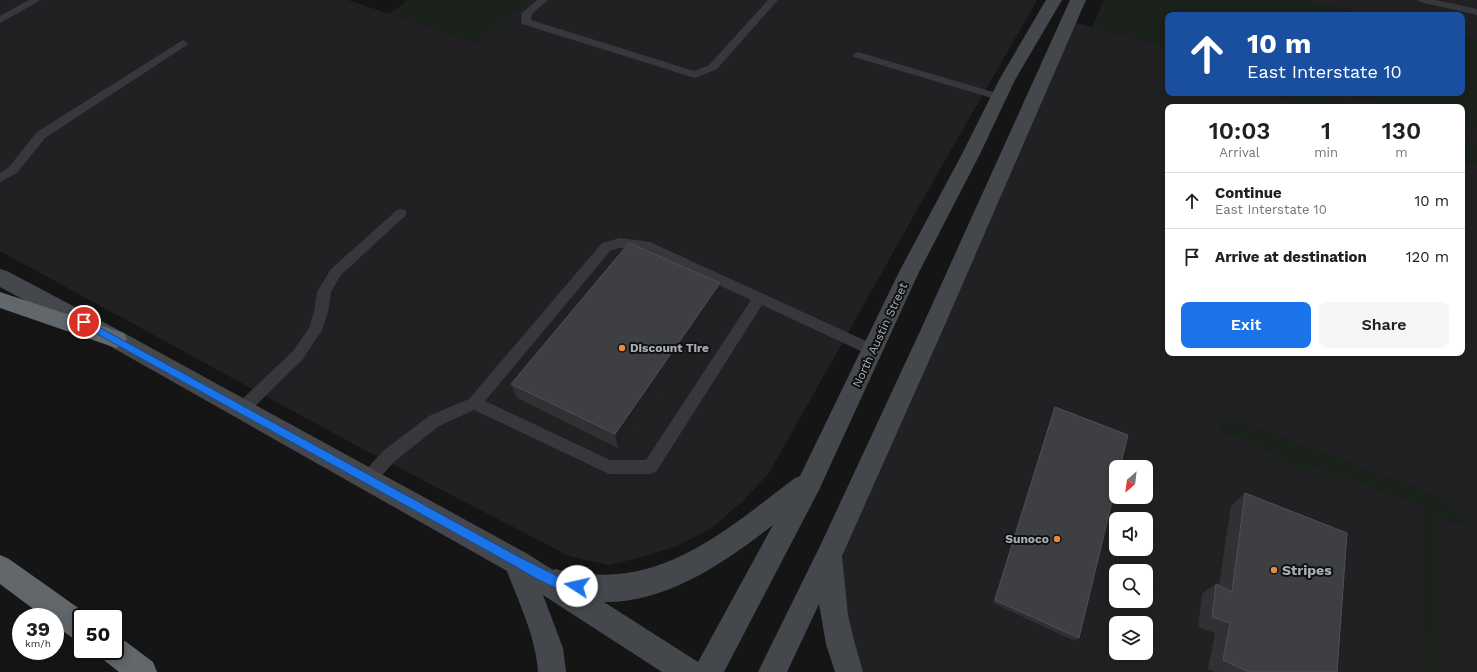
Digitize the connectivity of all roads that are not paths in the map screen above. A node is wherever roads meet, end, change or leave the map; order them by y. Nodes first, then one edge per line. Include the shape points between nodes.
1 (36, 0) edge
2 (543, 0) edge
3 (773, 0) edge
4 (1054, 0) edge
5 (1078, 0) edge
6 (1423, 0) edge
7 (1477, 12) edge
8 (0, 20) edge
9 (182, 43) dead end
10 (858, 55) dead end
11 (999, 97) junction
12 (0, 178) edge
13 (401, 213) dead end
14 (0, 277) edge
15 (759, 298) junction
16 (0, 300) edge
17 (116, 340) junction
18 (872, 350) junction
19 (474, 403) junction
20 (242, 410) junction
21 (368, 479) junction
22 (810, 482) junction
23 (830, 553) junction
24 (517, 562) junction
25 (0, 568) edge
26 (72, 620) edge
27 (124, 658) edge
28 (143, 672) edge
29 (552, 672) edge
30 (688, 672) edge
31 (708, 672) edge
32 (772, 672) edge
33 (849, 672) edge

1 - 8 lane
2 - 3 lane via 528,13 526,22 695,75 713,67
4 - 11 main road, North Austin Street
5 - 23 main road via 971,245
6 - 7 lane
9 - 12 lane via 40,135 13,170
10 - 11 lane
11 - 18 main road, North Austin Street
13 - 20 lane via 336,272 324,292 315,330 298,355
14 - 17 main road
15 - 18 lane
15 - 19 lane via 645,245 607,246
15 - 19 lane via 650,467 609,467
16 - 17 highway
17 - 20 main road
18 - 22 main road, North Austin Street
19 - 21 lane via 434,421 389,456
20 - 21 main road
21 - 24 main road
22 - 24 main road via 702,559 648,582 619,588 562,585
22 - 31 main road, North Austin Street
23 - 32 main road
23 - 33 main road via 833,610 839,643
24 - 29 main road via 545,639
24 - 30 main road
25 - 26 highway
27 - 28 highway

